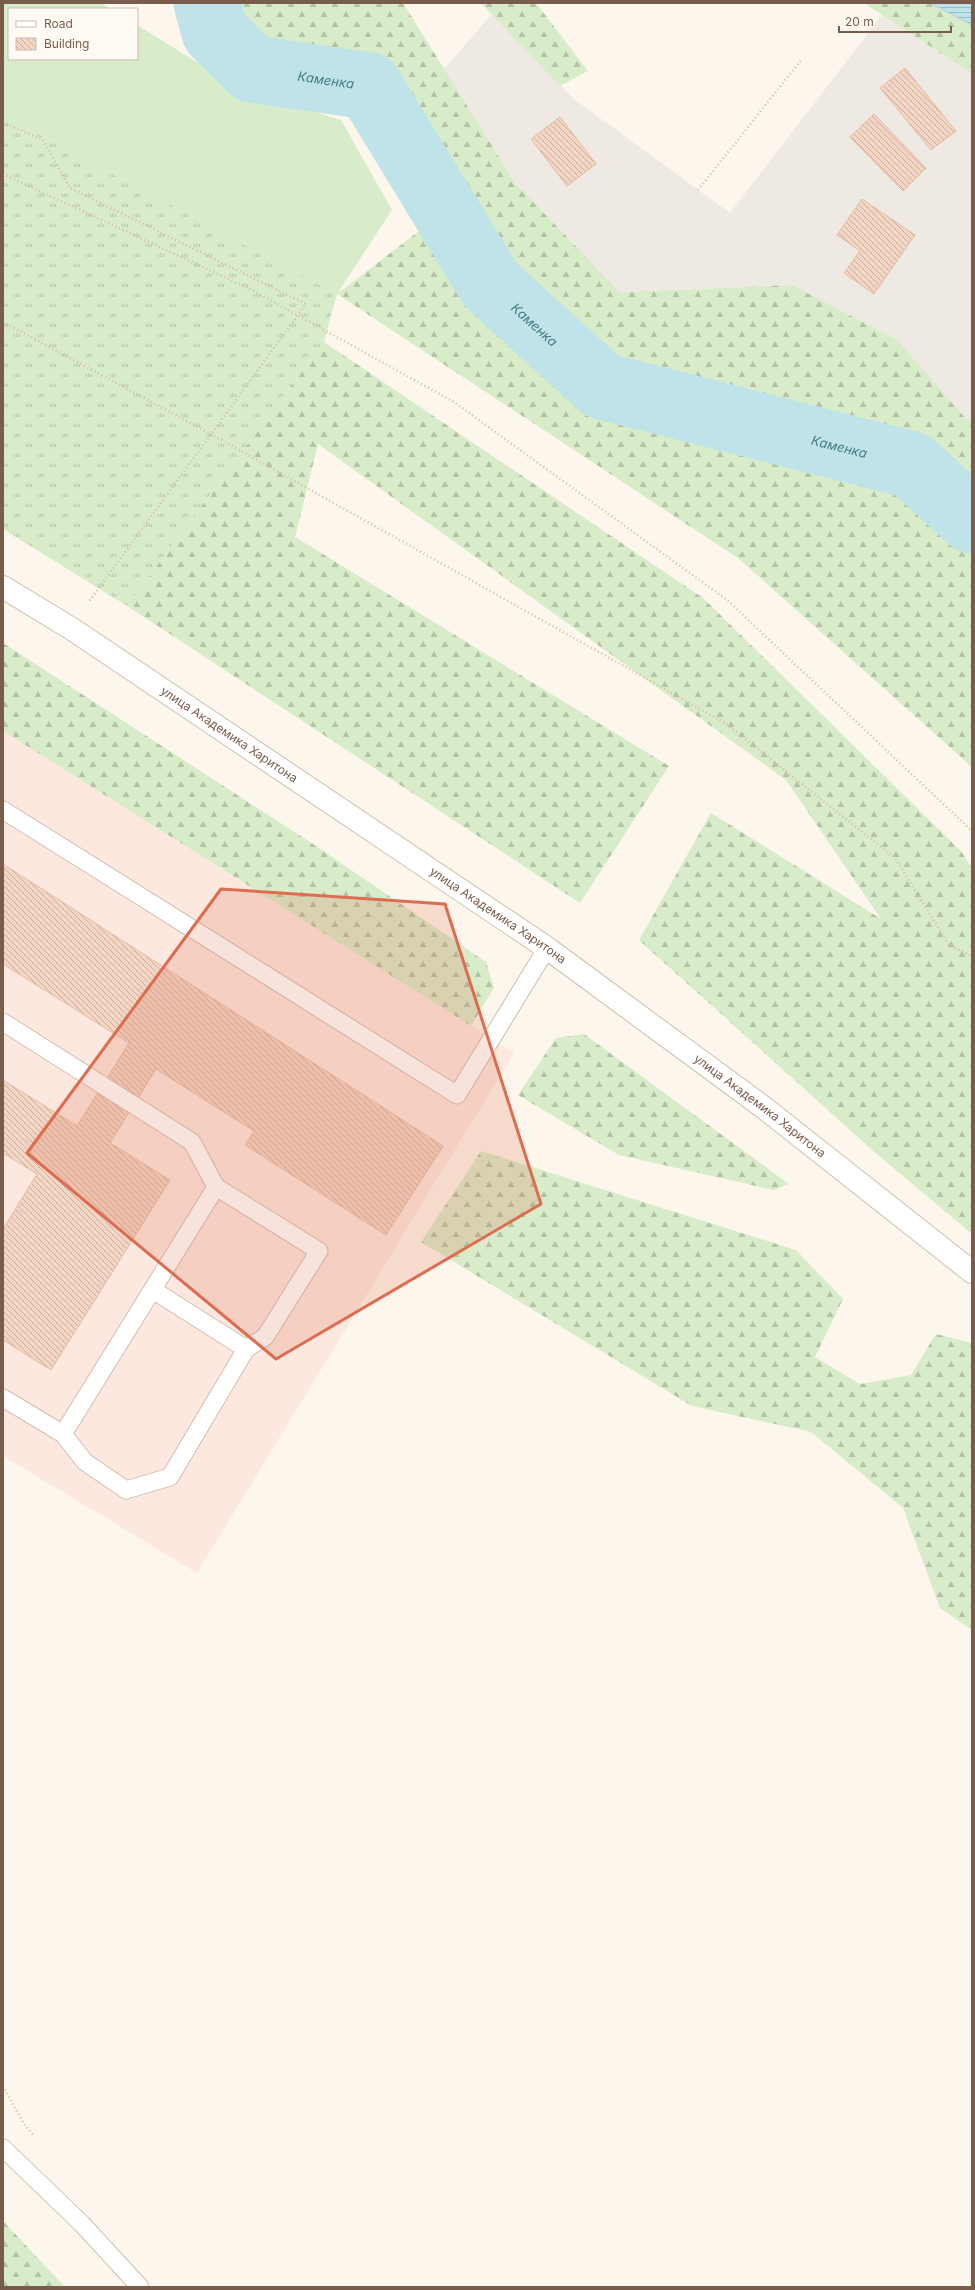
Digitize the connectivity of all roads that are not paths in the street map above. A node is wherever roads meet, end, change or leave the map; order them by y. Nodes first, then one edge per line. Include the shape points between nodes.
1 (3, 587) edge
2 (3, 810) edge
3 (548, 948) junction
4 (3, 1022) edge
5 (216, 1187) junction
6 (972, 1272) edge
7 (153, 1290) junction
8 (246, 1349) junction
9 (3, 1398) edge
10 (63, 1434) junction
11 (3, 2148) edge
12 (140, 2287) edge

1 - 3 street, улица Академика Харитона via 72,629
2 - 3 lane via 457,1095
3 - 6 street, улица Академика Харитона via 763,1108
4 - 5 lane via 192,1142
5 - 7 lane
5 - 8 lane via 319,1250 264,1337
7 - 8 lane
7 - 10 lane
8 - 10 lane via 170,1477 126,1490 85,1462
9 - 10 lane
11 - 12 lane via 82,2224

